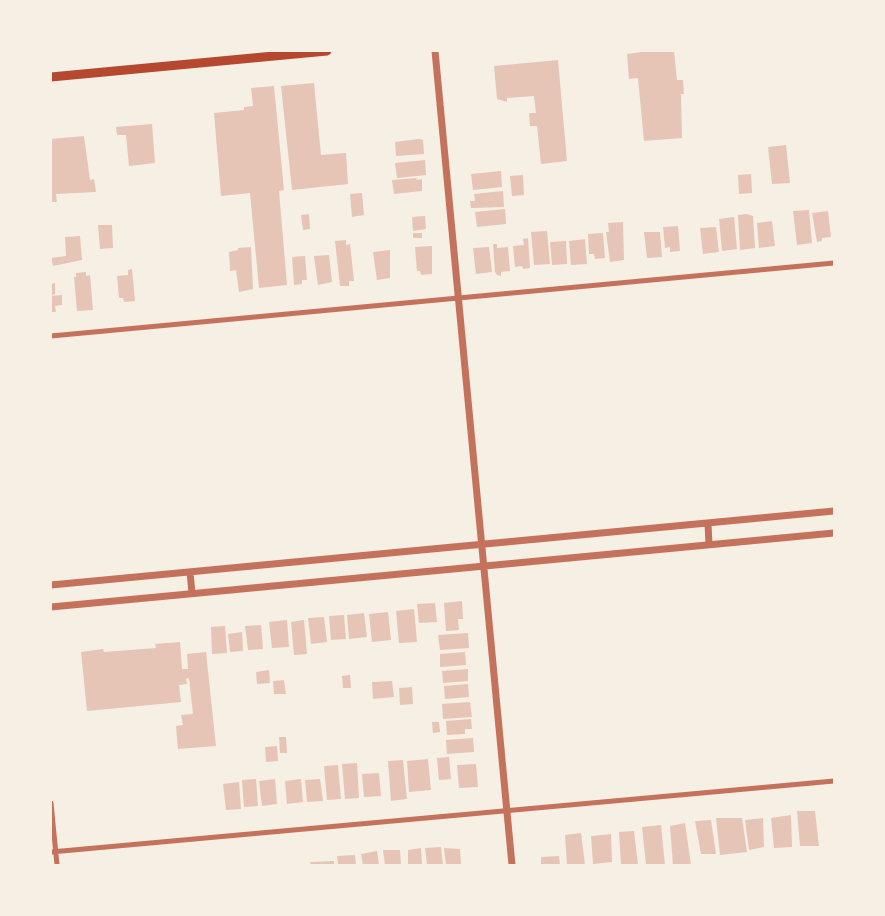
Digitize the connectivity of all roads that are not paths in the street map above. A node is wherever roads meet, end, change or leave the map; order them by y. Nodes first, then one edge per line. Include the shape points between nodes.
1 (327, 51) edge
2 (435, 51) edge
3 (51, 77) edge
4 (834, 263) edge
5 (459, 298) junction
6 (51, 336) edge
7 (834, 511) edge
8 (708, 523) junction
9 (834, 533) edge
10 (483, 544) junction
11 (709, 545) junction
12 (484, 565) junction
13 (190, 572) junction
14 (51, 585) edge
15 (192, 593) junction
16 (51, 607) edge
17 (834, 781) edge
18 (51, 803) edge
19 (507, 812) junction
20 (53, 851) edge
21 (57, 865) edge
22 (512, 865) edge

1 - 3 main road
2 - 5 street
4 - 5 street
5 - 6 street
5 - 10 street
7 - 8 street
8 - 10 street
8 - 11 street
9 - 11 street
10 - 12 street
10 - 13 street
11 - 12 street
12 - 15 street
12 - 19 street
13 - 14 street
13 - 15 street
15 - 16 street
17 - 19 street
18 - 20 street
19 - 20 street
19 - 22 street
20 - 21 street

